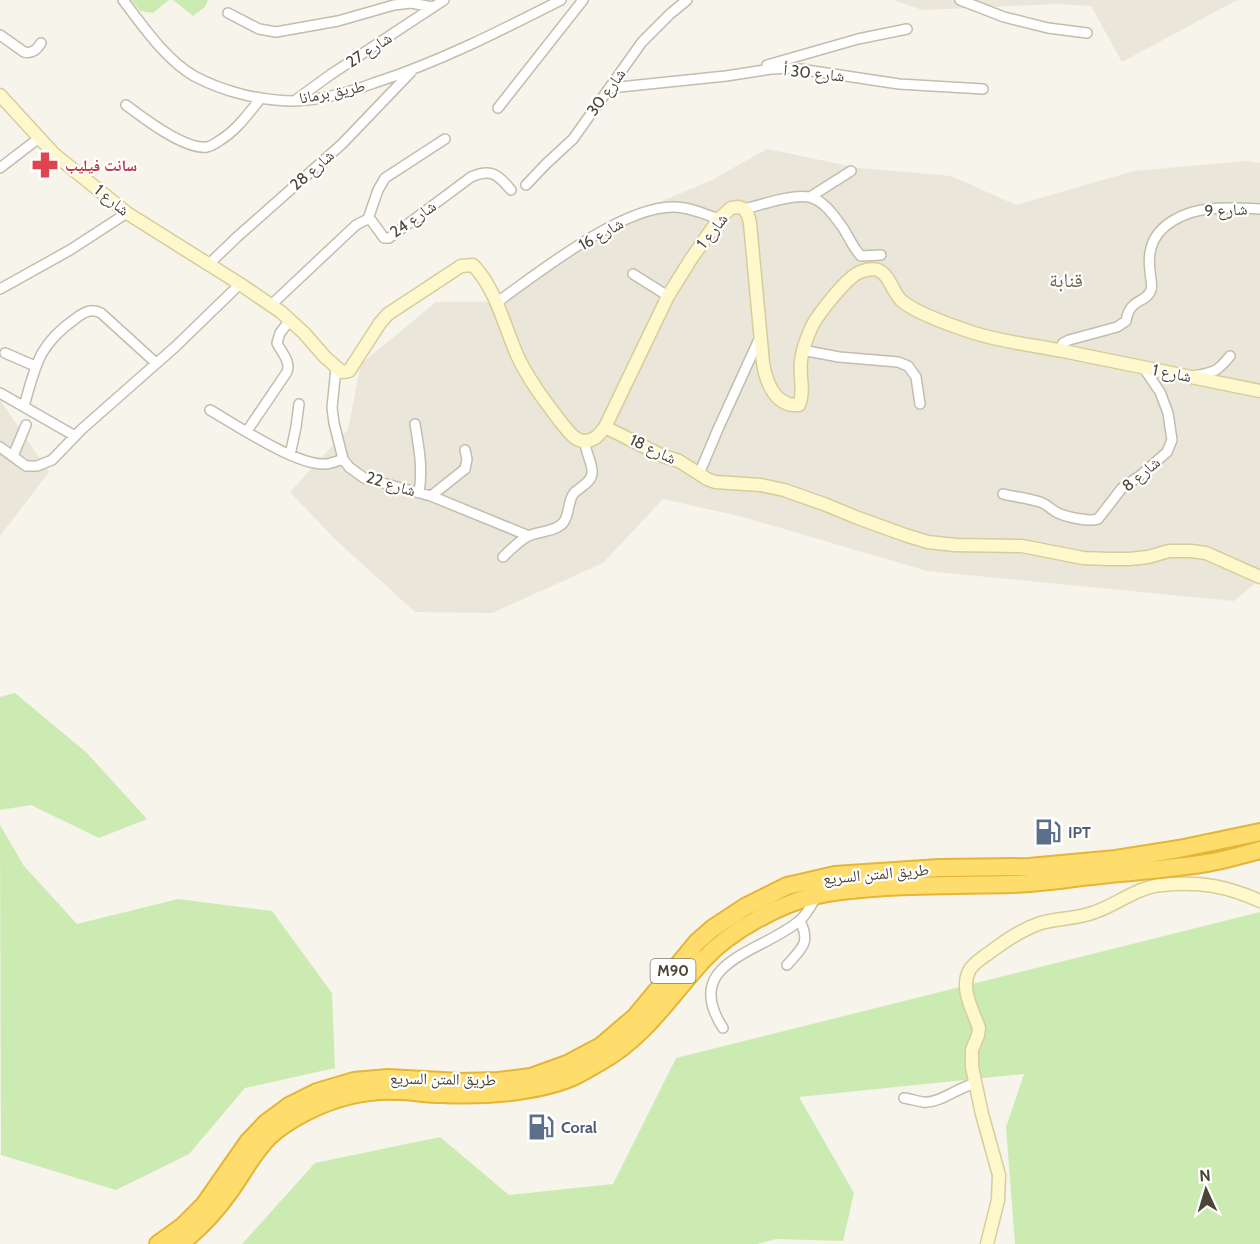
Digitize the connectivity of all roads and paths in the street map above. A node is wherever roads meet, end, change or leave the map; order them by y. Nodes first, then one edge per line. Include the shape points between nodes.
1 (123, 0) edge
2 (444, 0) edge
3 (561, 0) edge
4 (583, 0) edge
5 (687, 0) edge
6 (960, 0) edge
7 (433, 7) junction
8 (228, 14) dead end
9 (908, 29) dead end
10 (1087, 33) dead end
11 (0, 35) edge
12 (41, 43) dead end
13 (412, 71) junction
14 (744, 72) junction
15 (610, 88) junction
16 (983, 89) dead end
17 (0, 95) edge
18 (261, 98) junction
19 (295, 101) junction
20 (126, 105) dead end
21 (498, 108) dead end
22 (39, 138) junction
23 (445, 139) dead end
24 (0, 168) edge
25 (851, 171) dead end
26 (526, 185) dead end
27 (511, 190) dead end
28 (810, 197) junction
29 (1260, 208) edge
30 (744, 209) junction
31 (127, 213) junction
32 (368, 219) junction
33 (719, 219) junction
34 (881, 255) dead end
35 (208, 265) junction
36 (633, 274) dead end
37 (240, 285) junction
38 (0, 289) edge
39 (668, 296) junction
40 (496, 303) junction
41 (271, 305) junction
42 (290, 320) junction
43 (760, 337) junction
44 (802, 350) junction
45 (1060, 350) junction
46 (5, 353) dead end
47 (1230, 356) dead end
48 (156, 363) junction
49 (35, 366) junction
50 (336, 368) junction
51 (1143, 368) junction
52 (1188, 377) junction
53 (1260, 391) edge
54 (0, 393) edge
55 (299, 404) dead end
56 (920, 404) dead end
57 (24, 406) junction
58 (210, 410) dead end
59 (415, 424) dead end
60 (26, 425) dead end
61 (605, 427) junction
62 (247, 431) junction
63 (75, 436) junction
64 (585, 441) junction
65 (0, 447) edge
66 (465, 450) dead end
67 (290, 455) junction
68 (13, 456) junction
69 (343, 459) junction
70 (699, 474) junction
71 (419, 493) junction
72 (1003, 494) dead end
73 (431, 496) junction
74 (529, 536) junction
75 (503, 557) dead end
76 (1260, 577) edge
77 (1260, 832) edge
78 (1260, 850) edge
79 (817, 895) junction
80 (1260, 901) edge
81 (800, 921) junction
82 (788, 965) dead end
83 (723, 1028) dead end
84 (974, 1084) junction
85 (904, 1098) dead end
86 (158, 1244) edge
87 (180, 1244) edge
88 (987, 1244) edge

1 - 18 street, طريق برمانا via 152,38 192,75
2 - 7 street, شارع 27
3 - 13 street, طريق برمانا
4 - 21 street
5 - 15 street, شارع 30 via 642,42
6 - 10 street via 1004,17
7 - 8 street via 411,3 276,32 259,29
7 - 19 street, شارع 27
9 - 14 street via 858,39
11 - 12 street via 29,53
13 - 19 street, طريق برمانا via 355,90
13 - 35 street, شارع 28 via 342,144
14 - 15 street, شارع 30 أ
14 - 16 street, شارع 30 أ via 793,68 899,84
15 - 26 street, شارع 30 via 573,139
17 - 22 street, شارع 1
18 - 19 street, طريق برمانا
18 - 20 street via 236,129 208,147 188,143
22 - 24 street
22 - 31 street, شارع 1
23 - 32 street via 385,178
25 - 28 street
27 - 32 street, شارع 24 via 496,175 480,173 389,238 384,238
28 - 30 street
28 - 34 street via 830,211 861,256
29 - 45 street, شارع 9 via 1210,208 1168,224 1151,247 1151,291 1131,306 1126,321 1069,340
30 - 33 street, شارع 1 via 731,208
30 - 43 street, شارع 1 via 750,223
31 - 35 street, شارع 1
31 - 38 street
32 - 41 street, شارع 24 via 348,232
33 - 39 street, شارع 1
33 - 40 street, شارع 16 via 675,207 634,215 588,240
35 - 37 street, شارع 1
36 - 39 street
37 - 41 street, شارع 1
37 - 48 street
39 - 61 street, شارع 1
40 - 50 street via 473,265 461,266 388,314 349,371
40 - 64 street via 530,379 572,435
41 - 42 street, شارع 1
42 - 50 street, شارع 1
42 - 62 street via 277,343 288,362 287,372
43 - 44 street, شارع 1 via 770,388 782,401 795,406 802,399
43 - 70 street
44 - 45 street, شارع 1 via 813,324 837,294 854,275 870,269 887,277 902,301 920,312 974,333
44 - 56 street via 908,366 916,377
45 - 51 street, شارع 1
46 - 49 street
47 - 52 street via 1215,372
48 - 49 street via 94,310 63,328 46,345
48 - 63 street
49 - 57 street
50 - 69 street via 332,408
51 - 52 street, شارع 1
51 - 72 street, شارع 8 via 1160,392 1172,440 1167,452 1122,488 1098,519 1065,516 1041,502
52 - 53 street, شارع 1
54 - 57 street
55 - 67 street
57 - 63 street
58 - 62 street
59 - 71 street via 422,464
60 - 68 street
61 - 64 street, شارع 1 via 594,439
61 - 70 street, شارع 18
62 - 67 street
63 - 68 street via 44,464 26,466
64 - 74 street via 591,478 571,498 563,523
65 - 68 street
66 - 73 street via 465,469
67 - 69 street via 319,464
69 - 71 street, شارع 22 via 364,478
70 - 76 street, شارع 18 via 715,482 784,490 939,544 1022,546 1083,558 1129,560 1169,551 1191,551 1206,553
71 - 73 street, شارع 22
73 - 74 street, شارع 22
74 - 75 street
77 - 86 highway, طريق المتن السريع / M90 via 1116,859 1029,867 835,875 787,886 713,928 634,1017 601,1046 567,1064 531,1077 498,1081 354,1081 317,1092 289,1106 248,1142 204,1205
78 - 79 highway, طريق المتن السريع / M90 via 1208,863 1038,882 899,886
79 - 81 street
79 - 87 highway, طريق المتن السريع / M90 via 772,911 733,934 706,957 621,1049 573,1077 482,1094 362,1093 302,1113 261,1145 222,1203
80 - 84 street via 1222,887 1160,885 1095,912 1031,927 1002,944 973,965 966,980 979,1028 971,1056
81 - 82 street via 805,944
81 - 83 street via 737,957 718,973 710,999
84 - 85 street via 939,1100
84 - 88 street via 999,1174 998,1200

